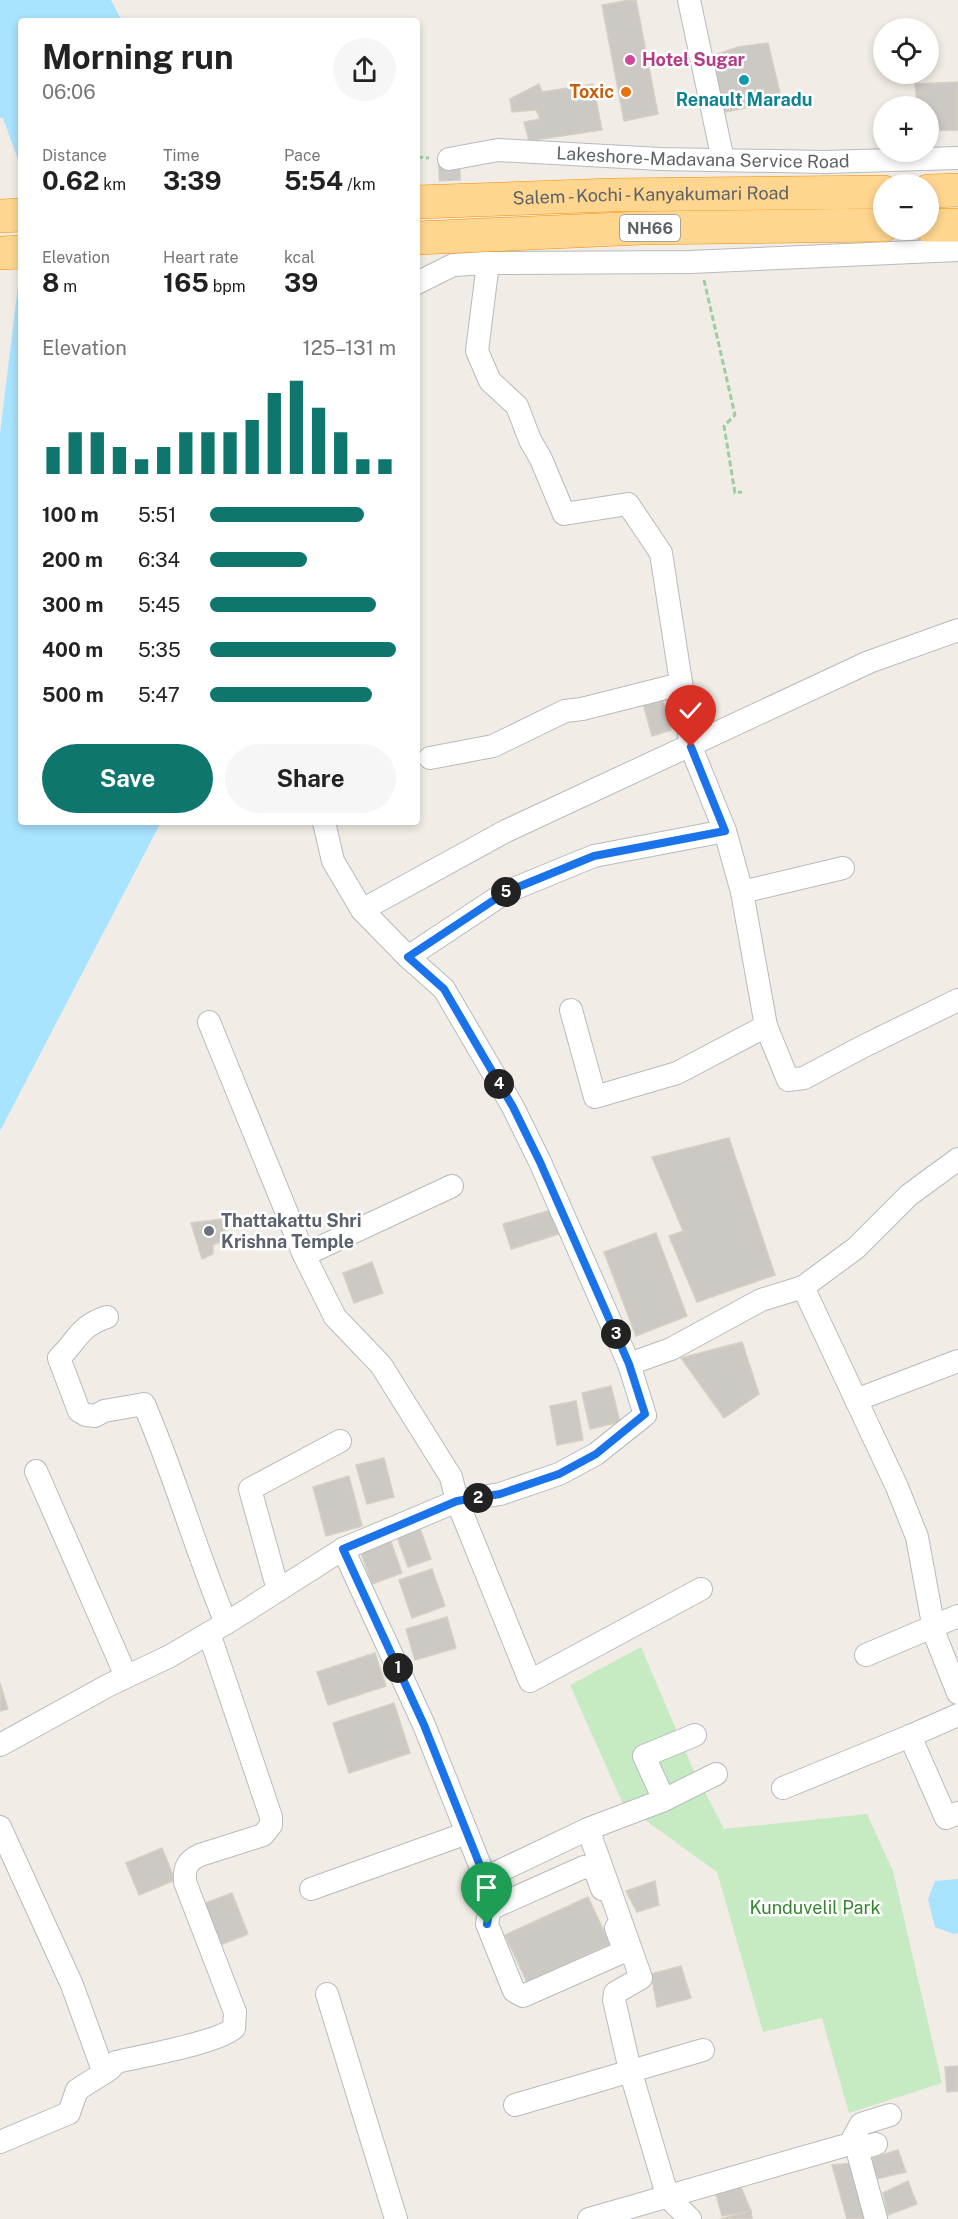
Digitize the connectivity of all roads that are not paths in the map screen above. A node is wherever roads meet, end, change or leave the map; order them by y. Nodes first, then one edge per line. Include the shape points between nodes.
1 (689, 0) edge
2 (958, 158) edge
3 (448, 159) dead end
4 (723, 160) junction
5 (958, 190) edge
6 (939, 191) edge
7 (873, 192) edge
8 (420, 202) edge
9 (18, 215) edge
10 (0, 216) edge
11 (873, 225) edge
12 (939, 225) edge
13 (958, 225) edge
14 (420, 238) edge
15 (958, 250) edge
16 (18, 252) edge
17 (0, 253) edge
18 (488, 263) junction
19 (420, 282) edge
20 (958, 630) edge
21 (681, 684) junction
22 (691, 747) junction
23 (430, 758) dead end
24 (325, 825) edge
25 (725, 831) junction
26 (843, 868) dead end
27 (742, 892) junction
28 (362, 910) junction
29 (408, 957) junction
30 (958, 1000) edge
31 (571, 1010) dead end
32 (209, 1022) dead end
33 (766, 1026) junction
34 (958, 1160) edge
35 (452, 1186) dead end
36 (304, 1255) junction
37 (803, 1287) junction
38 (107, 1317) dead end
39 (958, 1361) edge
40 (629, 1364) junction
41 (856, 1400) junction
42 (340, 1441) dead end
43 (36, 1471) dead end
44 (457, 1501) junction
45 (343, 1549) junction
46 (701, 1588) dead end
47 (278, 1590) junction
48 (958, 1616) edge
49 (934, 1627) junction
50 (217, 1628) junction
51 (866, 1655) dead end
52 (126, 1676) junction
53 (958, 1693) edge
54 (958, 1715) edge
55 (695, 1735) dead end
56 (910, 1736) junction
57 (0, 1745) edge
58 (716, 1774) dead end
59 (783, 1788) dead end
60 (663, 1800) junction
61 (958, 1813) edge
62 (0, 1827) edge
63 (588, 1829) junction
64 (466, 1833) junction
65 (485, 1878) junction
66 (310, 1889) dead end
67 (490, 1909) junction
68 (327, 1994) dead end
69 (703, 2050) dead end
70 (630, 2070) junction
71 (104, 2073) junction
72 (515, 2105) dead end
73 (890, 2115) dead end
74 (0, 2142) edge
75 (876, 2144) dead end
76 (669, 2195) junction
77 (396, 2219) edge
78 (589, 2219) edge
79 (690, 2219) edge
80 (876, 2219) edge

1 - 4 street
2 - 4 street, Lakeshore-Madavana Service Road
3 - 4 street, Lakeshore-Madavana Service Road via 498,150
5 - 6 highway
7 - 8 highway, Salem - Kochi - Kanyakumari Road / NH66
9 - 10 highway
11 - 14 highway, Salem - Kochi - Kanyakumari Road / NH66 via 642,228
12 - 13 highway
15 - 18 street via 700,261
16 - 17 highway
18 - 19 street via 453,265
18 - 21 street via 477,351 490,381 517,406 564,514 628,504 661,553
20 - 22 street via 869,662
21 - 22 street
21 - 23 street via 565,711 493,746
22 - 25 street
22 - 28 street via 506,831
24 - 28 street via 333,861
25 - 27 street
25 - 29 street via 594,856 506,892
26 - 27 street
27 - 33 street
28 - 29 street
29 - 40 street via 444,989 513,1107
30 - 33 street via 804,1078 788,1080
31 - 33 street via 595,1097 677,1073
32 - 36 street
34 - 37 street via 909,1196 856,1248
35 - 36 street
36 - 44 street via 335,1317 381,1365 451,1477
37 - 40 street via 761,1300 671,1349
37 - 41 street
38 - 50 street via 82,1330 59,1358 79,1411 86,1416 144,1404 205,1572
39 - 41 street
40 - 44 street via 645,1414 596,1454 559,1474 500,1494
41 - 49 street via 917,1537
42 - 47 street via 250,1489
43 - 52 street
44 - 45 street
44 - 46 street via 530,1681
45 - 47 street
45 - 64 street via 424,1725
47 - 50 street
48 - 49 street
49 - 51 street
49 - 53 street
50 - 52 street
50 - 71 street via 271,1816 271,1825 263,1835 192,1859 184,1872 235,2012 234,2028 210,2040 116,2062
52 - 57 street
54 - 56 street
55 - 60 street via 644,1756
56 - 59 street
56 - 61 street via 946,1818
58 - 60 street
60 - 63 street
62 - 71 street via 72,1985
63 - 65 street
63 - 70 street via 641,1978 615,1993 614,2000
64 - 65 street
64 - 66 street
65 - 67 street via 492,1898
67 - 67 street via 584,1867 595,1870 623,1947 618,1954 523,1996 514,1991 487,1924
68 - 77 street
69 - 70 street
70 - 72 street
70 - 76 street
71 - 74 street via 77,2090 69,2113
73 - 76 street via 861,2124 850,2144
75 - 80 street via 857,2149
76 - 78 street
76 - 79 street

